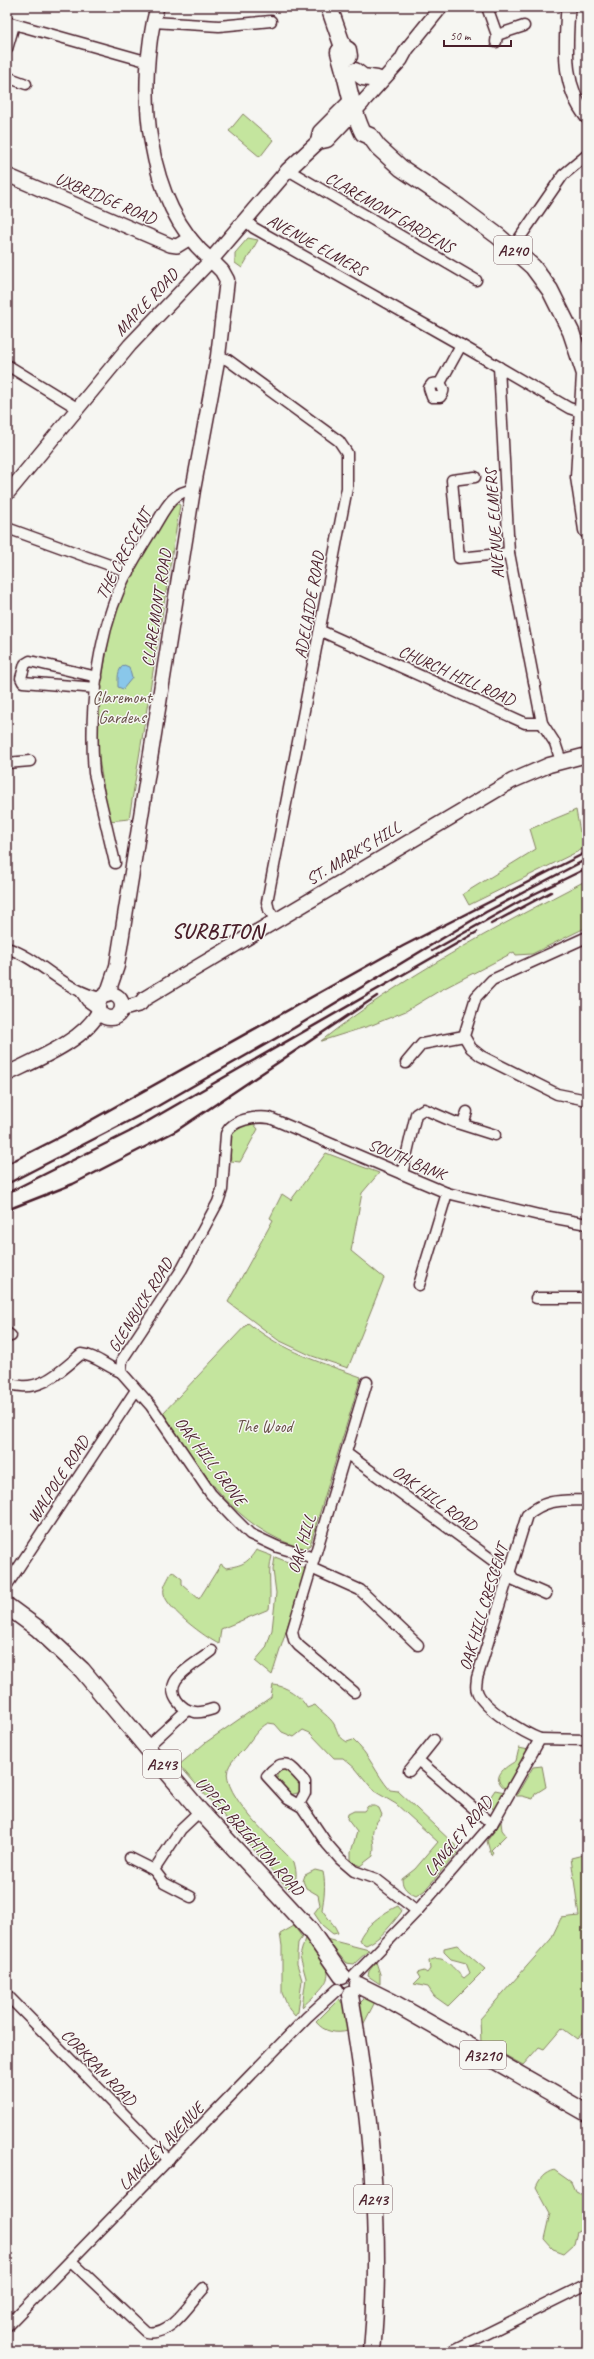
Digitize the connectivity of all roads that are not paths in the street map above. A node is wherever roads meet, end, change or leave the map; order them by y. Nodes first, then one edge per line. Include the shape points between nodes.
1 (157, 7) edge
2 (329, 7) edge
3 (441, 7) edge
4 (487, 7) edge
5 (568, 7) edge
6 (271, 21) dead end
7 (153, 22) junction
8 (11, 24) edge
9 (524, 26) dead end
10 (343, 47) junction
11 (7, 49) edge
12 (407, 49) junction
13 (149, 62) junction
14 (354, 71) junction
15 (7, 77) edge
16 (377, 79) junction
17 (26, 84) dead end
18 (357, 102) junction
19 (587, 117) edge
20 (587, 155) edge
21 (288, 170) junction
22 (7, 175) edge
23 (246, 222) junction
24 (190, 238) junction
25 (512, 249) junction
26 (211, 260) junction
27 (476, 280) dead end
28 (461, 345) junction
29 (218, 356) junction
30 (7, 365) edge
31 (499, 367) junction
32 (440, 383) dead end
33 (78, 408) junction
34 (584, 413) junction
35 (475, 478) dead end
36 (193, 490) junction
37 (7, 494) edge
38 (7, 528) edge
39 (587, 530) edge
40 (509, 553) junction
41 (128, 572) junction
42 (321, 631) junction
43 (97, 677) junction
44 (96, 688) junction
45 (542, 723) junction
46 (587, 755) edge
47 (561, 761) junction
48 (30, 762) dead end
49 (7, 763) edge
50 (115, 863) dead end
51 (276, 920) junction
52 (587, 937) edge
53 (7, 948) edge
54 (109, 1005) junction
55 (464, 1036) junction
56 (406, 1063) dead end
57 (7, 1074) edge
58 (587, 1100) edge
59 (467, 1112) dead end
60 (463, 1124) junction
61 (226, 1134) joint
62 (495, 1135) dead end
63 (402, 1174) junction
64 (447, 1193) junction
65 (587, 1224) edge
66 (419, 1285) dead end
67 (536, 1298) dead end
68 (587, 1298) edge
69 (121, 1372) junction
70 (367, 1382) dead end
71 (7, 1383) edge
72 (136, 1390) junction
73 (346, 1452) junction
74 (587, 1500) edge
75 (312, 1563) junction
76 (510, 1573) junction
77 (7, 1586) edge
78 (546, 1594) dead end
79 (7, 1606) edge
80 (418, 1645) dead end
81 (212, 1651) dead end
82 (354, 1692) dead end
83 (213, 1709) dead end
84 (188, 1710) junction
85 (540, 1739) junction
86 (434, 1740) dead end
87 (587, 1740) edge
88 (148, 1747) junction
89 (418, 1760) junction
90 (409, 1771) dead end
91 (299, 1804) dead end
92 (200, 1811) junction
93 (492, 1824) junction
94 (130, 1858) dead end
95 (154, 1870) junction
96 (192, 1897) dead end
97 (417, 1911) junction
98 (349, 1984) junction
99 (7, 1995) edge
100 (587, 2113) edge
101 (169, 2160) junction
102 (71, 2261) junction
103 (587, 2284) edge
104 (204, 2288) dead end
105 (7, 2326) edge
106 (372, 2352) edge
107 (450, 2352) edge

1 - 7 street
2 - 10 main road, A240
3 - 12 street
4 - 9 street via 496,38
5 - 19 street via 565,66 579,107
6 - 7 street via 219,26
7 - 13 street
8 - 11 street
8 - 13 street
10 - 14 main road, A240 via 348,50
10 - 18 main road, A240 via 339,52
12 - 16 street via 402,51
12 - 18 street via 401,60
13 - 24 street via 148,103 152,153 170,206
14 - 16 main road via 363,77
14 - 18 main road, A240
15 - 17 street
16 - 18 street
18 - 21 main road, MAPLE ROAD via 327,140 318,142
18 - 25 main road, A240 via 372,131 370,136 378,147 401,168 459,207
20 - 25 street via 563,175
21 - 23 main road, MAPLE ROAD
21 - 27 street, CLAREMONT GARDENS
22 - 24 street, UXBRIDGE ROAD via 170,245 177,246
23 - 26 main road, MAPLE ROAD
23 - 28 street, AVENUE ELMERS
24 - 26 street via 198,250
25 - 34 main road, A240 via 544,281 571,332 585,374
26 - 29 main road, CLAREMONT ROAD via 227,280
26 - 33 street, MAPLE ROAD via 130,345
28 - 31 street, AVENUE ELMERS
28 - 32 street
29 - 36 main road, CLAREMONT ROAD
29 - 42 street, ADELAIDE ROAD via 228,360 339,441 347,452 347,488
30 - 33 street
31 - 34 street, AVENUE ELMERS via 568,408
31 - 40 street, AVENUE ELMERS
33 - 37 street, MAPLE ROAD
34 - 39 main road, A240 via 579,477
35 - 40 street via 452,480 459,558
36 - 41 street, THE CRESCENT via 181,492 172,498
36 - 54 main road, CLAREMONT ROAD
38 - 41 street
40 - 45 street, AVENUE ELMERS
41 - 43 street, THE CRESCENT via 111,611
42 - 45 street, CHURCH HILL ROAD via 525,723
42 - 51 street, ADELAIDE ROAD via 267,902 268,910
43 - 44 street, THE CRESCENT
43 - 44 street via 30,661 25,664 21,678 23,682
44 - 50 street, THE CRESCENT via 92,736 96,780
45 - 47 street via 555,743
46 - 47 main road, ST. MARK'S HILL
47 - 51 main road, ST. MARK'S HILL via 512,781
48 - 49 street
51 - 54 main road, ST. MARK'S HILL via 144,999 140,1004
52 - 55 street via 492,980 476,997
53 - 54 street via 24,954 81,992 87,1001
54 - 57 main road via 102,1026 75,1037 61,1047
55 - 56 street via 422,1044
55 - 58 street via 471,1048 481,1056 557,1094
59 - 60 street
60 - 62 street
60 - 63 street via 424,1109 419,1110
61 - 63 street, SOUTH BANK via 235,1123 261,1117 270,1118
61 - 69 street, GLENBUCK ROAD via 222,1190 218,1202 182,1269 122,1360
63 - 64 street, SOUTH BANK
64 - 65 street, SOUTH BANK
64 - 66 street
67 - 68 street
69 - 71 street, GLENBUCK ROAD via 107,1367 89,1355 81,1354 60,1374 46,1381 24,1386
69 - 72 street, OAK HILL GROVE
70 - 73 street, OAK HILL
72 - 75 street, OAK HILL GROVE via 151,1406 211,1494 233,1518 250,1534
72 - 77 street, WALPOLE ROAD
73 - 75 street, OAK HILL
73 - 76 street, OAK HILL ROAD
74 - 76 street, OAK HILL CRESCENT via 549,1502 538,1506 527,1515
75 - 80 street, OAK HILL GROVE via 360,1590
75 - 82 street, OAK HILL via 292,1632 294,1640
76 - 78 street, OAK HILL ROAD via 514,1580
76 - 85 street, OAK HILL CRESCENT via 476,1690 486,1704 498,1714
79 - 88 main road, UPPER BRIGHTON ROAD / A243 via 37,1628 77,1666
81 - 84 street via 179,1677 174,1685 174,1696
83 - 84 street via 195,1712
84 - 88 street
85 - 87 street
85 - 93 street, LANGLEY ROAD
86 - 89 street
88 - 92 main road, UPPER BRIGHTON ROAD / A243
89 - 90 street
89 - 93 street
91 - 97 street via 340,1859 354,1871 376,1879
92 - 95 street via 181,1829
92 - 98 main road, UPPER BRIGHTON ROAD / A243 via 310,1930
93 - 97 street, LANGLEY ROAD
94 - 95 street
95 - 96 street via 164,1883
97 - 98 street, LANGLEY ROAD
98 - 100 main road, A3210 via 392,2002
98 - 101 street, LANGLEY AVENUE via 307,2017
98 - 106 main road, UPPER BRIGHTON ROAD / A243 via 365,2097 373,2201 375,2304
99 - 101 street, CORKRAN ROAD
101 - 102 street, LANGLEY AVENUE
102 - 104 street via 138,2325 150,2333 163,2331 171,2325
102 - 105 street, LANGLEY AVENUE
103 - 107 street

